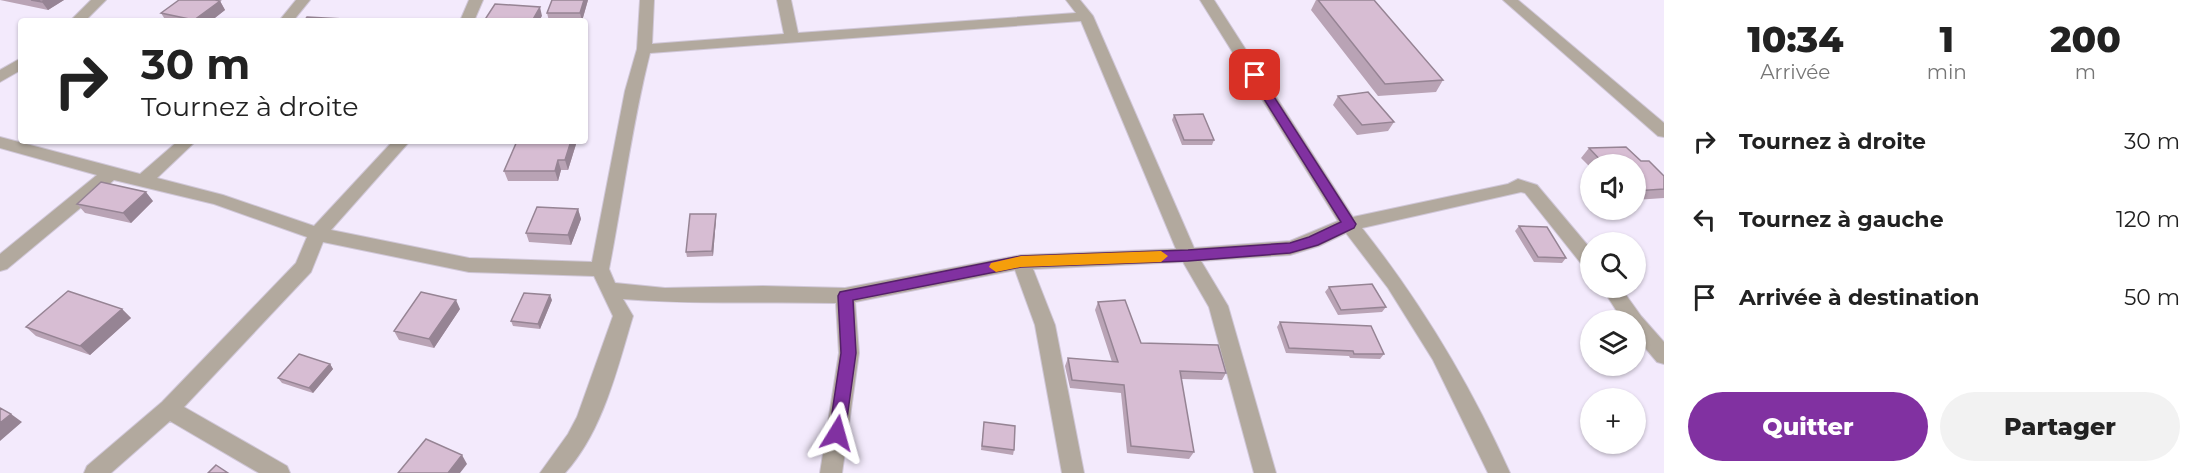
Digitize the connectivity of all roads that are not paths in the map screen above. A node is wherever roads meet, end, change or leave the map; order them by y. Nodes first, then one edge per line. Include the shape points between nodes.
1 (99, 0) edge
2 (303, 0) edge
3 (476, 0) edge
4 (647, 0) edge
5 (784, 0) edge
6 (1073, 0) edge
7 (1207, 0) edge
8 (1510, 0) edge
9 (1086, 16) junction
10 (79, 18) edge
11 (288, 18) edge
12 (468, 18) edge
13 (792, 39) junction
14 (644, 49) junction
15 (18, 65) edge
16 (0, 77) edge
17 (1664, 132) edge
18 (0, 142) edge
19 (185, 144) edge
20 (399, 144) edge
21 (111, 173) junction
22 (145, 180) junction
23 (1349, 224) junction
24 (317, 234) junction
25 (1580, 249) edge
26 (1188, 255) junction
27 (1021, 262) junction
28 (0, 264) edge
29 (600, 269) junction
30 (609, 290) junction
31 (846, 296) junction
32 (1646, 334) edge
33 (1664, 356) edge
34 (169, 409) junction
35 (95, 473) edge
36 (279, 473) edge
37 (551, 473) edge
38 (831, 473) edge
39 (1073, 473) edge
40 (1265, 473) edge
41 (1499, 473) edge

1 - 10 street
2 - 11 street
3 - 12 street
4 - 14 street
5 - 13 street
6 - 9 street
7 - 23 street
8 - 17 street
9 - 13 street
9 - 26 street
13 - 14 street
14 - 29 street
15 - 16 street
18 - 21 street
19 - 22 street
20 - 24 street
21 - 22 street
21 - 28 street
22 - 24 street via 217,199
23 - 25 street via 1518,185 1531,189
23 - 26 street via 1290,248
23 - 41 street via 1395,283 1440,355
24 - 29 street via 469,265
24 - 34 street via 304,267
26 - 27 street
26 - 40 street via 1218,306
27 - 31 street
27 - 39 street via 1044,325
29 - 30 street
30 - 31 street via 665,295
30 - 37 street via 623,316 603,379 565,460
31 - 38 street via 849,353
32 - 33 street
34 - 35 street
34 - 36 street

